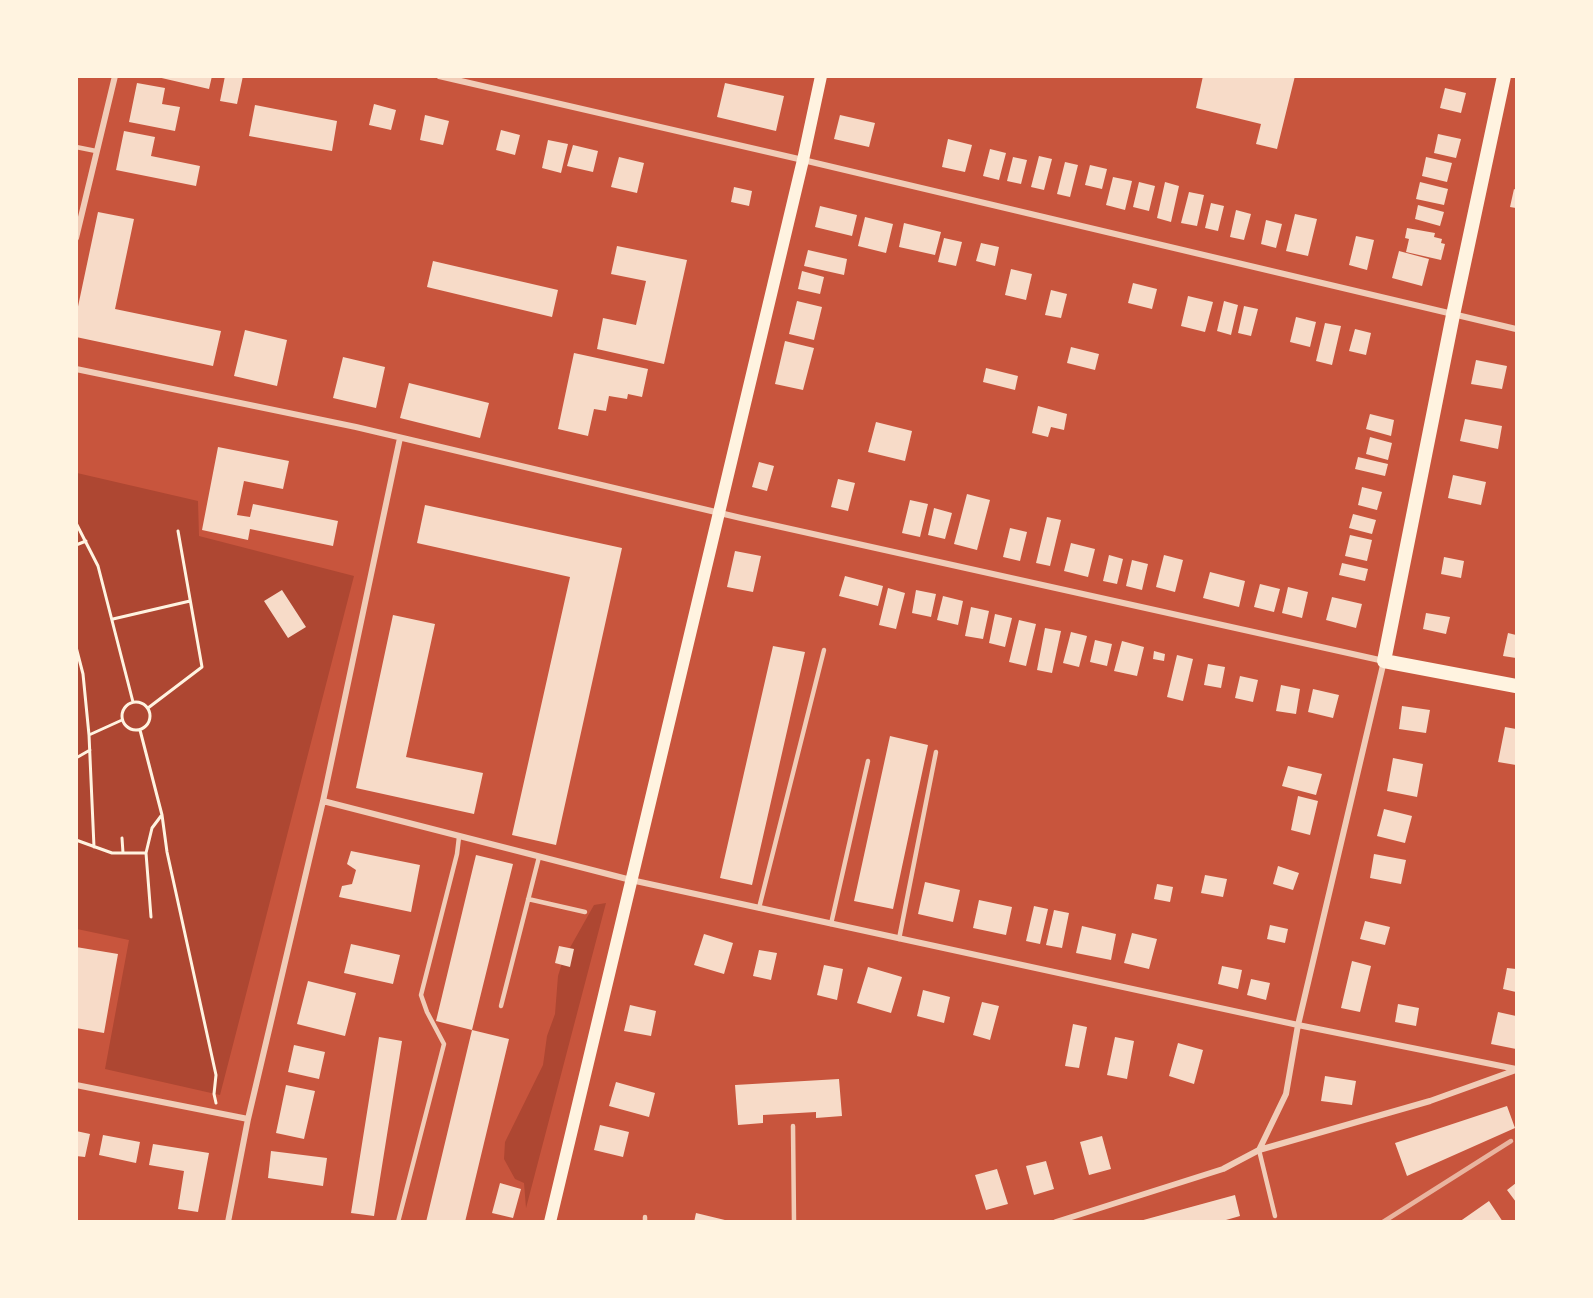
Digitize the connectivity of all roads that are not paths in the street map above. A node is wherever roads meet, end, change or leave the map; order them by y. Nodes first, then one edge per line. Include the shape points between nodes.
1 (115, 76) edge
2 (439, 76) edge
3 (821, 76) edge
4 (1504, 76) edge
5 (76, 147) edge
6 (96, 151) junction
7 (803, 160) junction
8 (76, 238) edge
9 (1453, 315) junction
10 (1516, 329) edge
11 (76, 369) edge
12 (400, 438) junction
13 (718, 512) junction
14 (824, 650) dead end
15 (1384, 661) junction
16 (1516, 686) edge
17 (936, 752) dead end
18 (868, 761) dead end
19 (323, 801) junction
20 (459, 837) junction
21 (539, 857) junction
22 (631, 880) junction
23 (528, 899) junction
24 (759, 908) junction
25 (585, 912) dead end
26 (831, 924) junction
27 (899, 939) junction
28 (501, 1006) dead end
29 (1298, 1025) junction
30 (1516, 1070) edge
31 (76, 1085) edge
32 (248, 1119) junction
33 (793, 1126) dead end
34 (1259, 1150) junction
35 (1275, 1215) dead end
36 (228, 1221) edge
37 (398, 1221) edge
38 (550, 1221) edge
39 (794, 1221) edge
40 (1056, 1221) edge

1 - 6 street
2 - 7 street
3 - 7 main road
4 - 9 main road
5 - 6 lane
6 - 8 street
7 - 9 street
7 - 13 main road
9 - 10 street
9 - 15 main road
11 - 12 street
12 - 13 street
12 - 19 street
13 - 15 street
13 - 22 main road
14 - 24 lane
15 - 16 main road
15 - 29 street
17 - 27 lane
18 - 26 lane
19 - 20 street
19 - 32 street
20 - 21 street
20 - 37 lane via 421,994 444,1044
21 - 22 street
21 - 23 lane
22 - 24 street
22 - 38 main road
23 - 25 lane
23 - 28 lane
24 - 26 street
26 - 27 street
27 - 29 street
29 - 30 street
29 - 34 street via 1286,1094
30 - 34 street via 1430,1101
31 - 32 street
32 - 36 street
33 - 39 lane
34 - 35 lane
34 - 40 street via 1223,1169

